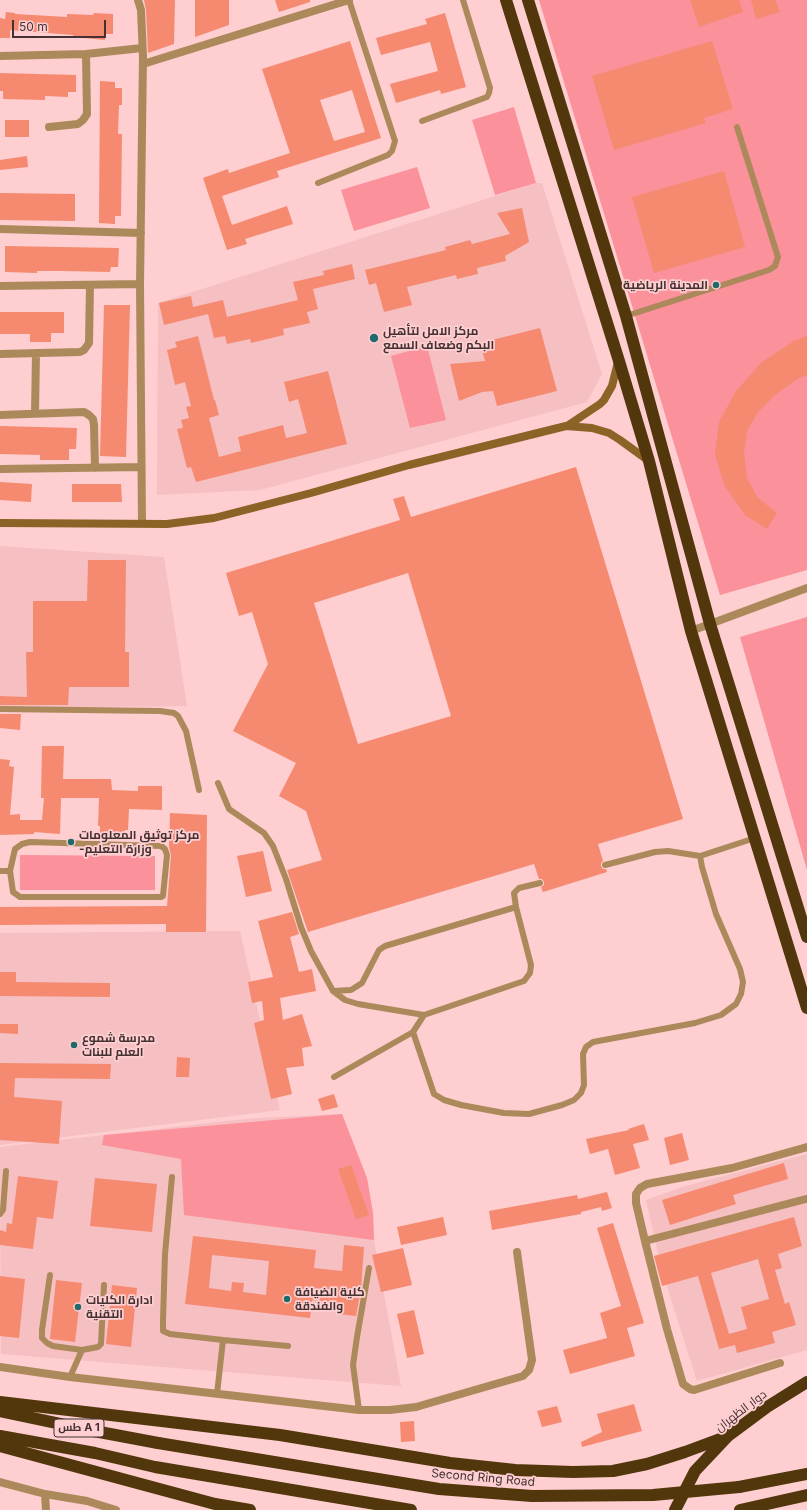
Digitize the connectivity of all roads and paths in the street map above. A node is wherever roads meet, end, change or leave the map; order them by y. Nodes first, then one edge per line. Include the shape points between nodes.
1 (138, 0) edge
2 (349, 0) edge
3 (463, 0) edge
4 (506, 0) edge
5 (528, 0) edge
6 (142, 48) junction
7 (86, 54) junction
8 (0, 56) edge
9 (143, 64) junction
10 (422, 121) dead end
11 (49, 127) dead end
12 (737, 127) dead end
13 (318, 183) dead end
14 (0, 229) edge
15 (141, 233) junction
16 (140, 284) junction
17 (90, 285) junction
18 (0, 286) edge
19 (626, 316) junction
20 (36, 353) junction
21 (0, 354) edge
22 (619, 361) junction
23 (35, 413) junction
24 (0, 415) edge
25 (566, 426) junction
26 (648, 461) junction
27 (141, 467) junction
28 (94, 468) junction
29 (0, 469) edge
30 (142, 523) junction
31 (2, 524) edge
32 (807, 588) edge
33 (710, 624) junction
34 (690, 631) junction
35 (0, 710) edge
36 (218, 783) dead end
37 (199, 790) dead end
38 (754, 838) junction
39 (700, 856) junction
40 (604, 865) dead end
41 (0, 871) edge
42 (10, 871) junction
43 (540, 883) dead end
44 (516, 907) junction
45 (807, 937) edge
46 (333, 991) junction
47 (807, 1008) edge
48 (424, 1015) junction
49 (413, 1032) junction
50 (334, 1077) dead end
51 (807, 1147) edge
52 (6, 1171) dead end
53 (172, 1177) dead end
54 (806, 1199) dead end
55 (0, 1214) edge
56 (645, 1241) junction
57 (517, 1252) dead end
58 (369, 1268) dead end
59 (50, 1275) dead end
60 (104, 1285) dead end
61 (223, 1340) junction
62 (288, 1346) dead end
63 (82, 1350) junction
64 (780, 1363) dead end
65 (0, 1367) edge
66 (70, 1377) junction
67 (807, 1382) edge
68 (217, 1394) junction
69 (0, 1402) edge
70 (359, 1410) junction
71 (0, 1411) edge
72 (0, 1436) edge
73 (728, 1436) junction
74 (0, 1446) edge
75 (807, 1474) edge
76 (0, 1482) edge
77 (45, 1494) junction
78 (807, 1495) edge
79 (46, 1510) edge
80 (116, 1510) edge
81 (250, 1510) edge
82 (411, 1510) edge
83 (675, 1510) edge
84 (740, 1510) edge

1 - 6 street via 141,10
2 - 9 street
2 - 13 lane via 395,142 388,155
3 - 10 lane via 490,88 489,93 487,97
4 - 22 highway
5 - 19 highway
6 - 7 street
6 - 9 street
7 - 8 street
7 - 11 street via 87,114 84,120 78,124
9 - 15 street
12 - 19 lane via 778,257 775,266
14 - 15 street
15 - 16 street
16 - 17 street
16 - 27 street
17 - 18 street
17 - 20 street via 87,347 80,352
19 - 33 highway
20 - 21 street
20 - 23 street
22 - 25 street via 612,386 604,400
22 - 26 highway
23 - 24 street
23 - 28 street via 84,412 93,419
25 - 26 street via 592,428 609,433
25 - 30 street via 409,465 245,511 193,521
26 - 34 highway
27 - 28 street
27 - 30 street
28 - 29 street
30 - 31 street
32 - 33 street
33 - 34 street
33 - 45 highway
34 - 38 highway
35 - 37 lane via 174,713 186,730
36 - 46 lane via 229,809 264,833 273,846 301,927
38 - 39 lane
38 - 47 highway
39 - 40 lane via 668,851 655,852
39 - 49 lane via 716,914 740,969 743,982 736,1004 721,1015 695,1023 593,1042 586,1047 583,1054 584,1085 581,1093 574,1100 562,1105 529,1114 504,1113 461,1105 434,1094
41 - 42 lane
42 - 42 lane via 13,892 20,897 160,897 163,896 167,855 161,846 30,842 16,849
43 - 44 lane via 519,888 514,893
44 - 46 lane via 385,946 379,950 362,983 351,990
44 - 48 lane via 531,965 530,973 524,981
46 - 48 lane via 345,1000 358,1004
48 - 49 lane
49 - 50 lane
51 - 56 street via 732,1168 647,1184 640,1188 636,1194 636,1203
52 - 55 lane via 3,1210
53 - 61 lane via 165,1254 164,1331 170,1334
54 - 56 street
56 - 64 street via 667,1329 686,1387 694,1390
57 - 70 street via 532,1360 529,1370 523,1376 416,1407
58 - 70 lane via 353,1365
59 - 63 lane via 42,1338 53,1346
60 - 63 lane via 101,1344 96,1348
61 - 62 lane
61 - 68 lane
63 - 66 lane
65 - 66 street
66 - 68 street
67 - 73 highway, دوار الظهران
68 - 70 street
69 - 73 highway via 280,1435 450,1463 514,1470 613,1471 647,1464
71 - 75 highway, Second Ring Road / طس A 1, bridge via 158,1443 440,1489 532,1496 653,1495 738,1486
72 - 82 highway, طس A 1 via 155,1467
73 - 83 highway, دوار الظهران via 696,1471
74 - 81 highway via 215,1504
76 - 77 street
77 - 79 street
77 - 80 street via 86,1501
78 - 84 highway

